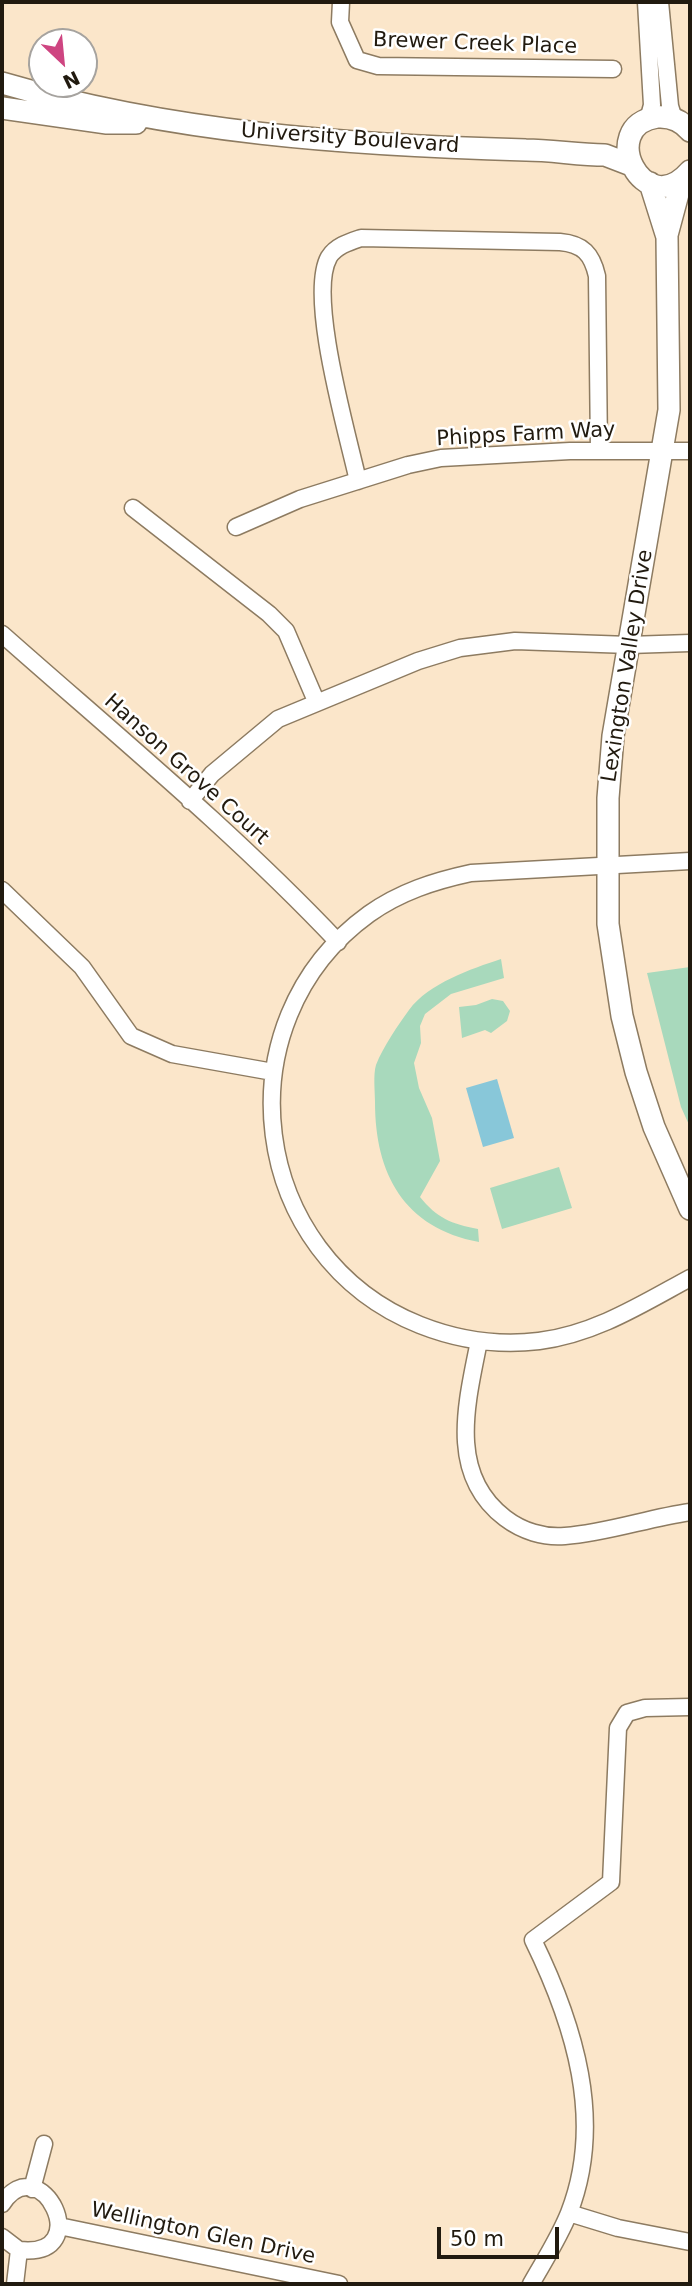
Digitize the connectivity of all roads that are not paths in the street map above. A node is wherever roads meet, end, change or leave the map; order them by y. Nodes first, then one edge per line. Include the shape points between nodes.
1 (341, 2) edge
2 (646, 2) edge
3 (660, 2) edge
4 (613, 69) dead end
5 (2, 83) edge
6 (2, 108) edge
7 (166, 122) junction
8 (642, 125) junction
9 (682, 125) edge
10 (534, 150) junction
11 (631, 165) junction
12 (686, 175) edge
13 (650, 183) junction
14 (667, 237) junction
15 (598, 451) junction
16 (662, 451) junction
17 (690, 451) edge
18 (358, 481) junction
19 (133, 508) dead end
20 (236, 527) dead end
21 (2, 634) edge
22 (690, 643) edge
23 (629, 645) junction
24 (316, 701) junction
25 (190, 801) junction
26 (690, 861) edge
27 (606, 865) junction
28 (2, 890) edge
29 (338, 942) junction
30 (273, 1072) junction
31 (690, 1209) edge
32 (690, 1278) edge
33 (479, 1341) junction
34 (690, 1512) edge
35 (690, 1707) edge
36 (44, 2144) dead end
37 (32, 2189) junction
38 (2, 2204) edge
39 (569, 2213) junction
40 (59, 2225) junction
41 (2, 2236) edge
42 (690, 2242) edge
43 (19, 2250) junction
44 (332, 2283) edge
45 (15, 2284) edge
46 (531, 2284) edge

1 - 4 street, Brewer Creek Place via 340,22 349,44 357,60 368,63
2 - 8 street via 652,105
3 - 9 street via 670,106
5 - 7 street, University Boulevard
6 - 7 street, University Boulevard via 107,123
7 - 10 street, University Boulevard via 365,145
8 - 9 street, University Boulevard
8 - 10 street, University Boulevard via 609,141
8 - 11 street via 629,144
10 - 11 street, University Boulevard via 611,156
11 - 13 street
12 - 13 street via 667,185
12 - 14 street, Lexington Valley Drive
13 - 14 street, Lexington Valley Drive
14 - 16 street, Lexington Valley Drive via 669,410
15 - 16 street, Phipps Farm Way
15 - 18 street, Phipps Farm Way via 441,457
15 - 18 street via 597,276 587,251 560,242 361,238 336,249 328,258 323,280 327,346
16 - 17 street, Phipps Farm Way
16 - 23 street, Lexington Valley Drive
18 - 20 street, Phipps Farm Way via 300,499
19 - 24 street via 286,631
21 - 25 street, Hanson Grove Court
22 - 23 street
23 - 24 street via 515,641 460,648
23 - 27 street, Lexington Valley Drive via 613,736
24 - 25 street via 278,719 212,774
25 - 29 street, Hanson Grove Court via 296,897
26 - 27 street
27 - 29 street via 471,873 442,879 393,899
27 - 31 street, Lexington Valley Drive via 612,959 628,1038 654,1127
28 - 30 street via 82,967 131,1036 172,1054
29 - 30 street via 304,988 281,1040
30 - 33 street via 271,1115 283,1180 295,1211 326,1259 388,1312
32 - 33 street via 608,1322 572,1334 522,1342
33 - 34 street via 465,1451 471,1474 497,1513 528,1532 565,1536
35 - 39 street via 627,1713 618,1728 611,1882 533,1940 571,2025 583,2081 581,2169
36 - 37 street
37 - 38 street via 13,2193
37 - 40 street via 50,2198
39 - 42 street
39 - 46 street
40 - 43 street via 40,2249
40 - 44 street, Wellington Glen Drive
41 - 43 street
43 - 45 street

